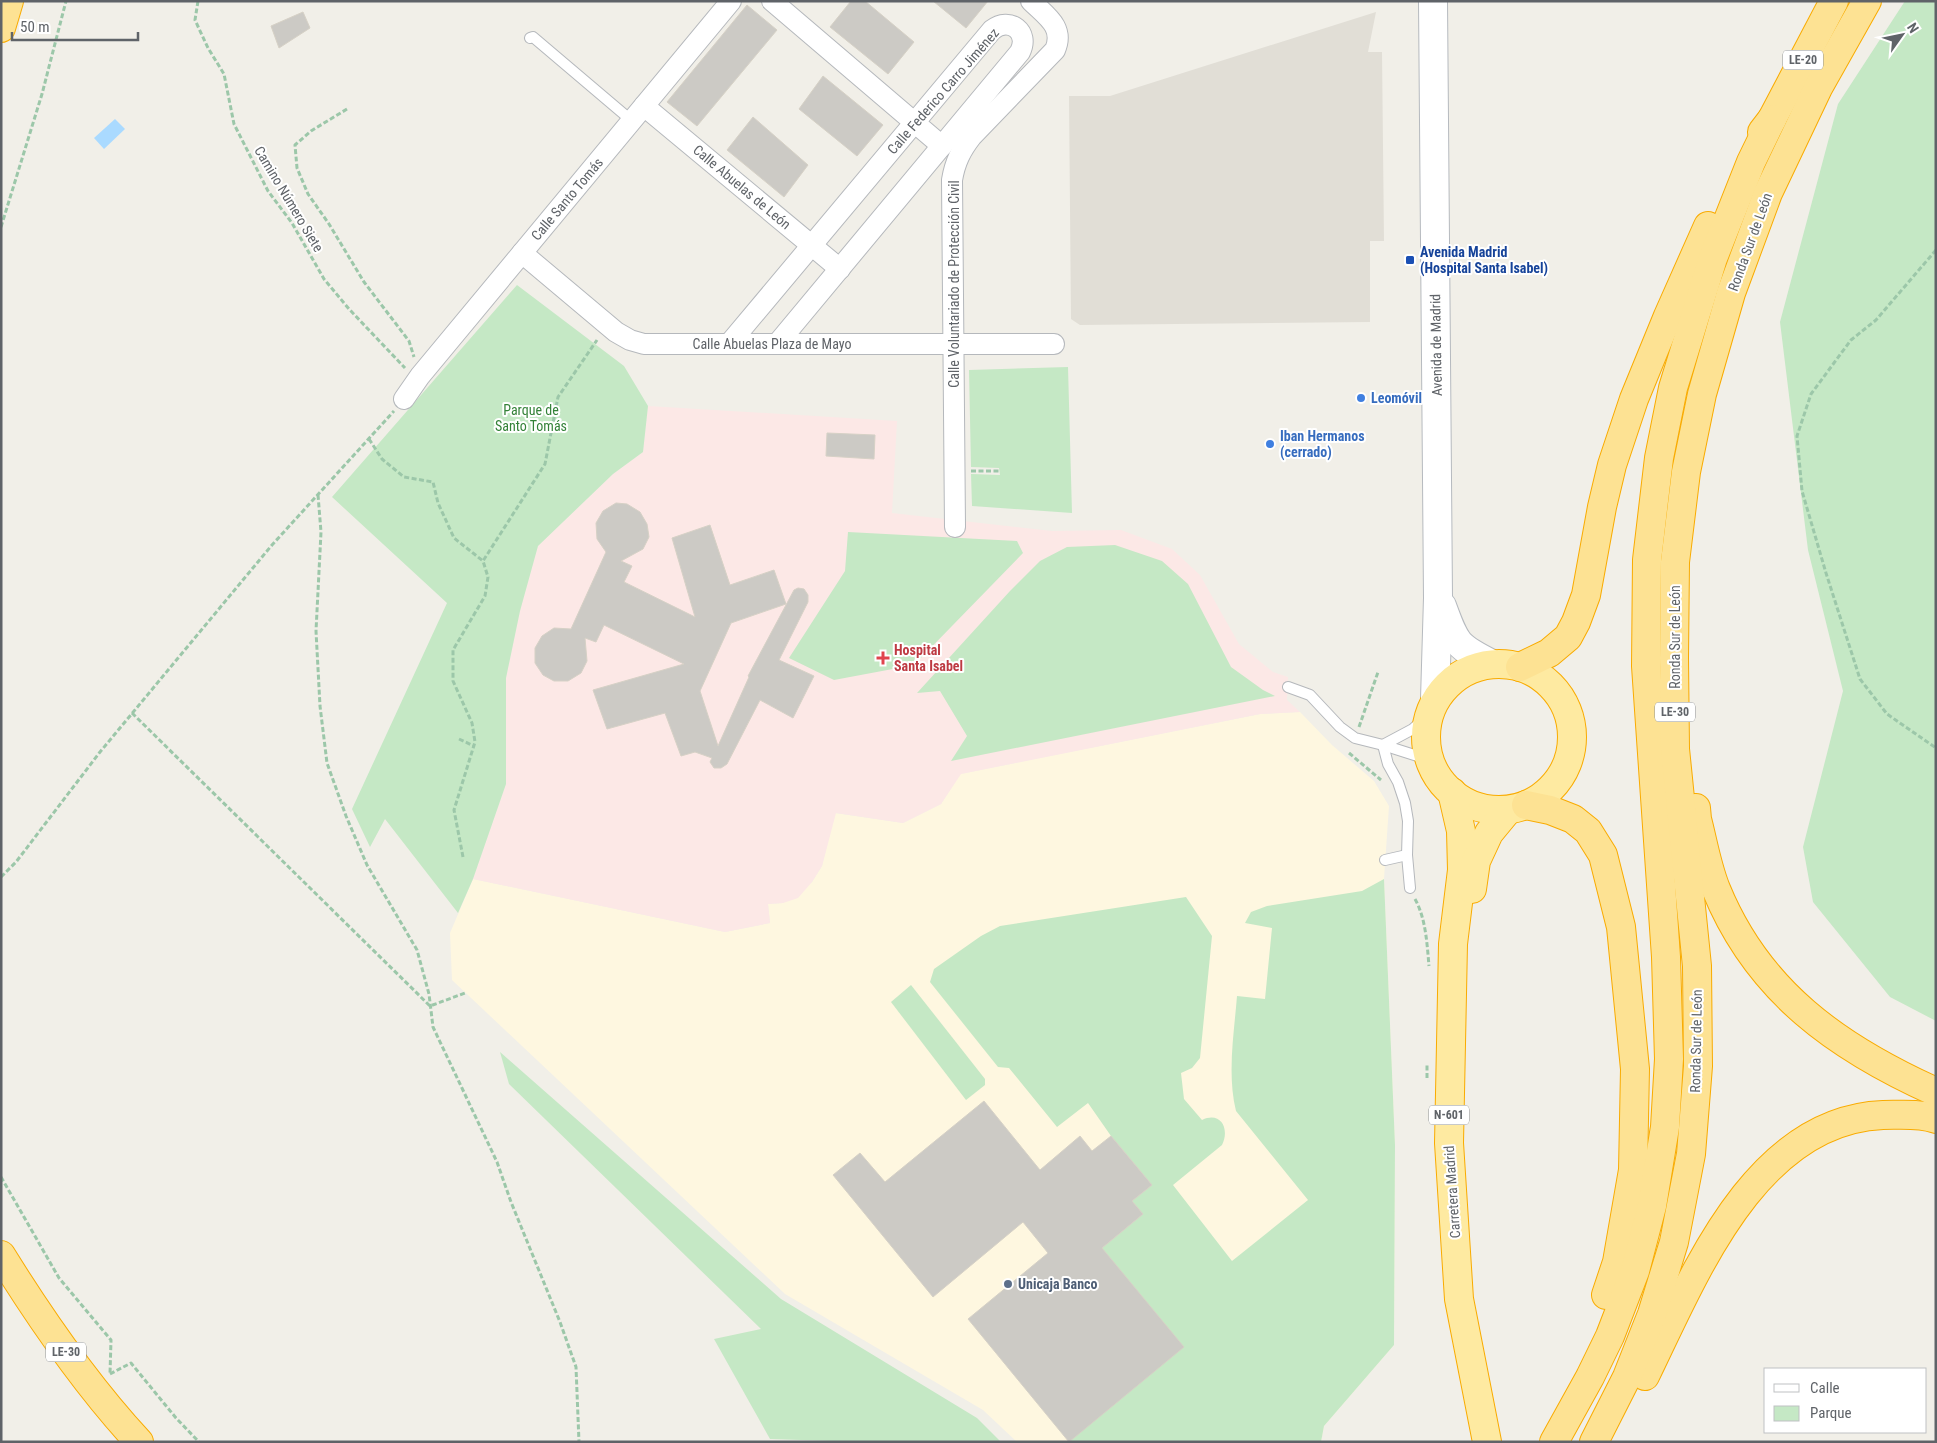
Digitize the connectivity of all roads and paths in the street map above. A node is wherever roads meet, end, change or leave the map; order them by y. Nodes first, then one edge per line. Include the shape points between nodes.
1 (9, 1) edge
2 (66, 1) edge
3 (198, 1) edge
4 (731, 1) edge
5 (772, 1) edge
6 (1031, 1) edge
7 (1433, 1) edge
8 (1834, 1) edge
9 (1867, 1) edge
10 (1, 28) edge
11 (530, 38) dead end
12 (644, 106) junction
13 (347, 109) dead end
14 (1772, 119) junction
15 (632, 121) junction
16 (915, 123) junction
17 (942, 146) junction
18 (1, 227) edge
19 (812, 246) junction
20 (1936, 250) edge
21 (522, 253) junction
22 (840, 269) junction
23 (608, 325) junction
24 (729, 344) junction
25 (777, 344) junction
26 (954, 344) junction
27 (1054, 344) dead end
28 (420, 376) junction
29 (404, 399) joint
30 (369, 439) junction
31 (954, 470) junction
32 (1000, 471) dead end
33 (318, 495) junction
34 (955, 527) dead end
35 (483, 561) junction
36 (1438, 598) junction
37 (1674, 658) junction
38 (1492, 664) junction
39 (1520, 667) junction
40 (1378, 672) dead end
41 (1288, 687) dead end
42 (1431, 707) junction
43 (132, 713) junction
44 (1358, 730) dead end
45 (459, 739) dead end
46 (1382, 745) junction
47 (474, 746) junction
48 (1936, 748) edge
49 (1349, 753) dead end
50 (1430, 760) junction
51 (1385, 786) dead end
52 (1452, 792) junction
53 (1517, 808) junction
54 (1407, 855) junction
55 (462, 857) dead end
56 (1385, 860) dead end
57 (1, 877) edge
58 (1410, 888) dead end
59 (465, 993) dead end
60 (430, 1006) junction
61 (1936, 1092) edge
62 (1936, 1119) edge
63 (1, 1177) edge
64 (1, 1255) edge
65 (1493, 1433) edge
66 (139, 1442) edge
67 (199, 1442) edge
68 (579, 1442) edge
69 (1553, 1442) edge
70 (1594, 1442) edge
71 (1607, 1442) edge

1 - 10 highway
2 - 18 path via 42,94
3 - 28 path, Camino Número Siete via 195,20 224,74 234,124 268,191 292,223 324,279 391,354 410,372
4 - 12 street, Calle Santo Tomás
5 - 16 street
6 - 26 street, Calle Voluntariado de Protección Civil via 1057,30 1059,41 1055,50 972,136 955,164 952,180
7 - 36 main road, Avenida de Madrid
8 - 14 highway, LE-20
9 - 37 highway, Ronda Sur de León / LE-30 via 1818,88 1768,193 1731,293 1702,394 1686,472 1676,562
11 - 15 lane via 533,36
12 - 15 street, Calle Santo Tomás
12 - 19 street, Calle Abuelas de León
13 - 28 path via 295,145 297,168 308,194 358,274 409,341
14 - 39 highway via 1737,165 1668,316 1638,391 1612,465 1586,595 1576,622 1568,637 1556,648
14 - 69 highway, Ronda Sur de León / LE-30 via 1751,162 1713,258 1673,388 1659,458 1647,560 1646,666 1666,957 1669,1060 1665,1127 1652,1206 1635,1271 1610,1336
15 - 21 street, Calle Santo Tomás
16 - 17 street
16 - 17 street, Calle Federico Carro Jiménez via 992,30 1006,24 1019,31 1023,38 1020,52
16 - 19 street, Calle Federico Carro Jiménez
17 - 22 street, Calle Federico Carro Jiménez
19 - 22 street, Calle Abuelas de León
19 - 24 street, Calle Federico Carro Jiménez
20 - 48 path via 1876,320 1851,340 1835,361 1811,394 1797,436 1802,491 1860,679 1887,714
21 - 23 street, Calle Abuelas Plaza de Mayo
21 - 28 street, Calle Santo Tomás
22 - 25 street, Calle Federico Carro Jiménez
23 - 24 street, Calle Abuelas Plaza de Mayo via 630,340 644,344
23 - 35 path via 558,397 544,464
24 - 25 street, Calle Abuelas Plaza de Mayo
25 - 26 street, Calle Abuelas Plaza de Mayo
26 - 27 street, Calle Abuelas Plaza de Mayo
26 - 31 street, Calle Voluntariado de Protección Civil
28 - 29 street, Calle Santo Tomás
29 - 30 path
30 - 33 path
30 - 35 path via 382,459 404,476 433,482 438,503 454,538
31 - 32 path
31 - 34 street, Calle Voluntariado de Protección Civil
33 - 43 path via 272,545
33 - 60 path via 321,532 316,632 320,706 328,762 366,865 418,950
35 - 47 path via 488,577 485,596 453,650 453,681 472,723
36 - 38 main road, Avenida de Madrid via 1459,644
36 - 42 main road, Avenida de Madrid
37 - 61 highway via 1688,727 1697,819 1716,888 1736,930 1760,966 1793,1004 1838,1040 1909,1081
37 - 70 highway, Ronda Sur de León / LE-30 via 1675,749 1697,966 1698,1066 1691,1154 1674,1242 1652,1314 1627,1377
38 - 39 highway, N-601
38 - 42 highway, N-601 via 1470,669 1450,681
39 - 53 highway, N-601 via 1540,677 1557,693 1568,713 1572,735 1570,758 1561,779 1546,794
40 - 44 path
41 - 46 lane via 1310,695 1340,728 1355,738
42 - 46 lane via 1413,729
42 - 50 highway, N-601 via 1425,731
43 - 57 path
43 - 60 path
45 - 47 path
46 - 50 lane
46 - 54 lane via 1405,803
47 - 55 path via 454,810
49 - 51 path
50 - 52 highway, N-601
52 - 53 highway, N-601 via 1488,810
52 - 65 highway, Carretera Madrid / N-601 via 1461,831 1462,870 1453,944 1449,1143 1459,1299
53 - 65 highway, Carretera Madrid / N-601 via 1489,833 1476,861 1467,914 1464,1152 1467,1226
53 - 69 highway via 1550,810 1573,819 1588,831 1604,856 1621,927 1635,1069 1633,1170 1617,1262
54 - 56 lane
54 - 58 lane
59 - 60 path
60 - 68 path via 433,1027 497,1162 576,1367
62 - 71 highway via 1870,1116 1835,1124 1808,1137 1760,1177 1712,1245 1618,1431
63 - 67 path via 59,1278 111,1340 110,1374 131,1363
64 - 66 highway, LE-30 via 42,1320 114,1415

